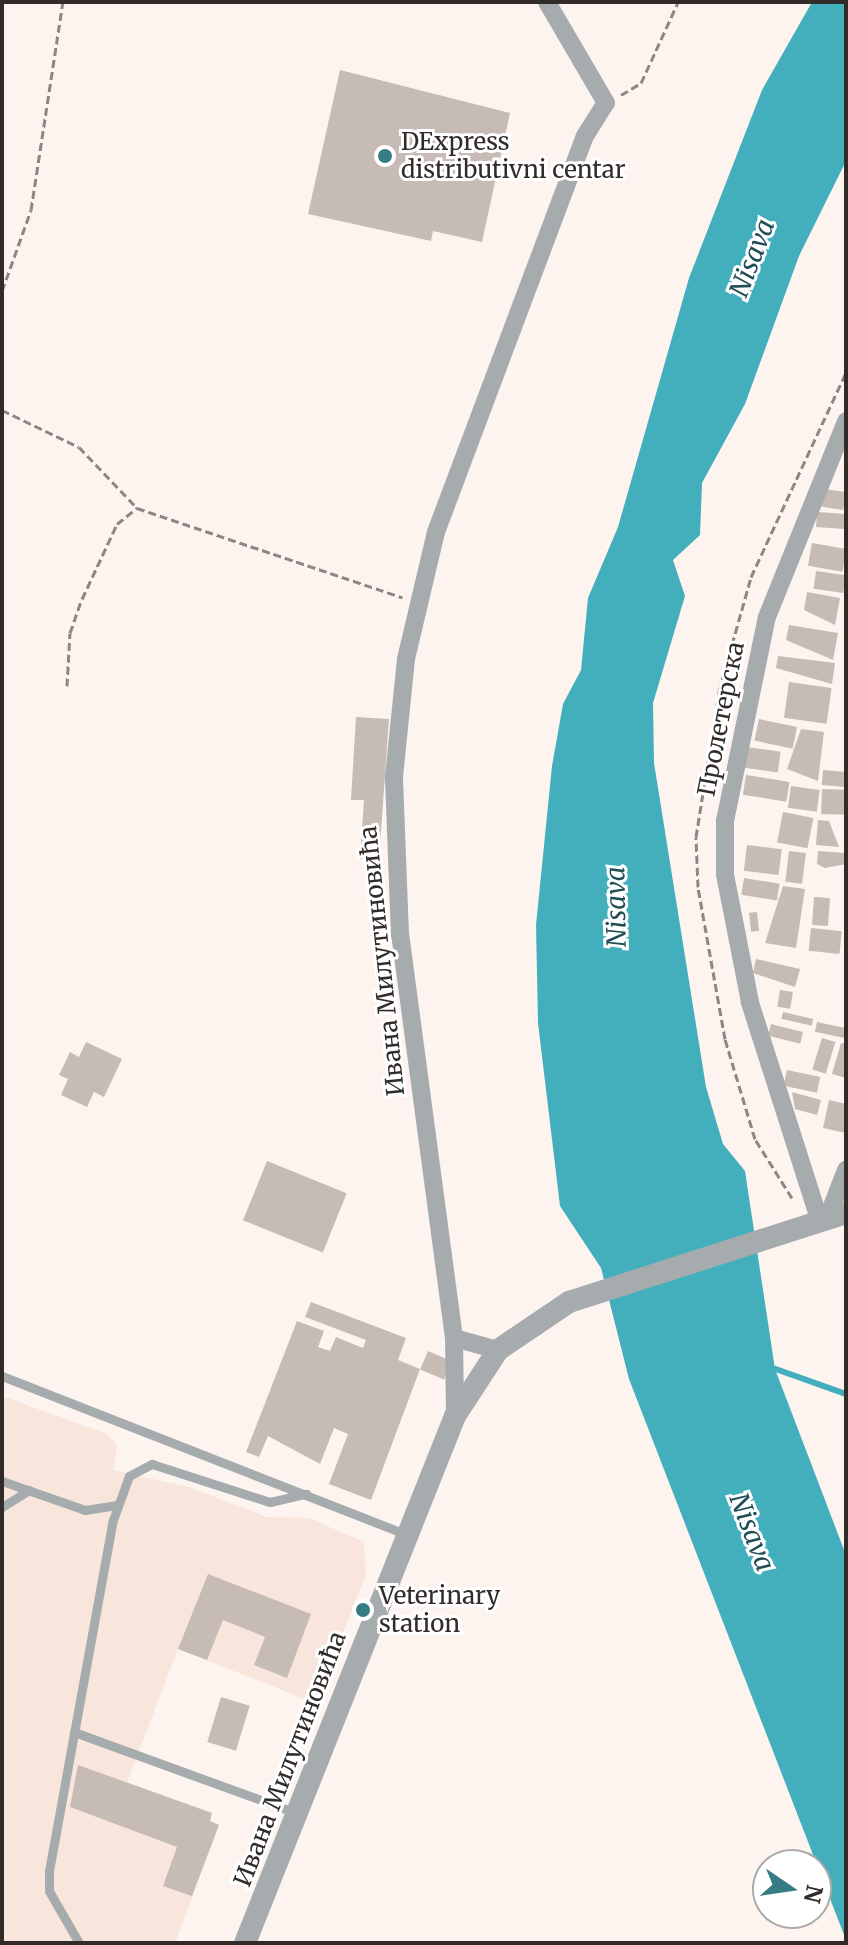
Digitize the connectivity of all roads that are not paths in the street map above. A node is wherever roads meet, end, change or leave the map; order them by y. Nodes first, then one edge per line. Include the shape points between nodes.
1 (547, 2) edge
2 (846, 421) edge
3 (846, 1170) edge
4 (831, 1218) edge
5 (454, 1338) junction
6 (498, 1350) junction
7 (2, 1376) edge
8 (455, 1416) junction
9 (2, 1481) edge
10 (29, 1490) junction
11 (306, 1494) junction
12 (118, 1505) junction
13 (2, 1507) edge
14 (406, 1534) junction
15 (74, 1732) junction
16 (297, 1813) junction
17 (79, 1943) edge
18 (245, 1943) edge

1 - 5 street, Ивана Милутиновића via 606,103 585,136 473,431 417,602 399,719 392,836
2 - 4 street, Пролетерска via 767,617 725,821 725,874 750,1002
3 - 4 street
4 - 6 street, Ивана Милутиновића via 569,1302
5 - 6 street
5 - 8 street, Ивана Милутиновића
6 - 8 street, Ивана Милутиновића
7 - 11 lane
8 - 14 street, Ивана Милутиновића
9 - 10 lane
10 - 12 lane via 85,1510
10 - 13 lane
11 - 12 lane via 270,1502 152,1464 129,1476
11 - 14 lane
12 - 15 lane
14 - 16 street, Ивана Милутиновића
15 - 16 lane
15 - 17 lane via 49,1891
16 - 18 street, Ивана Милутиновића

